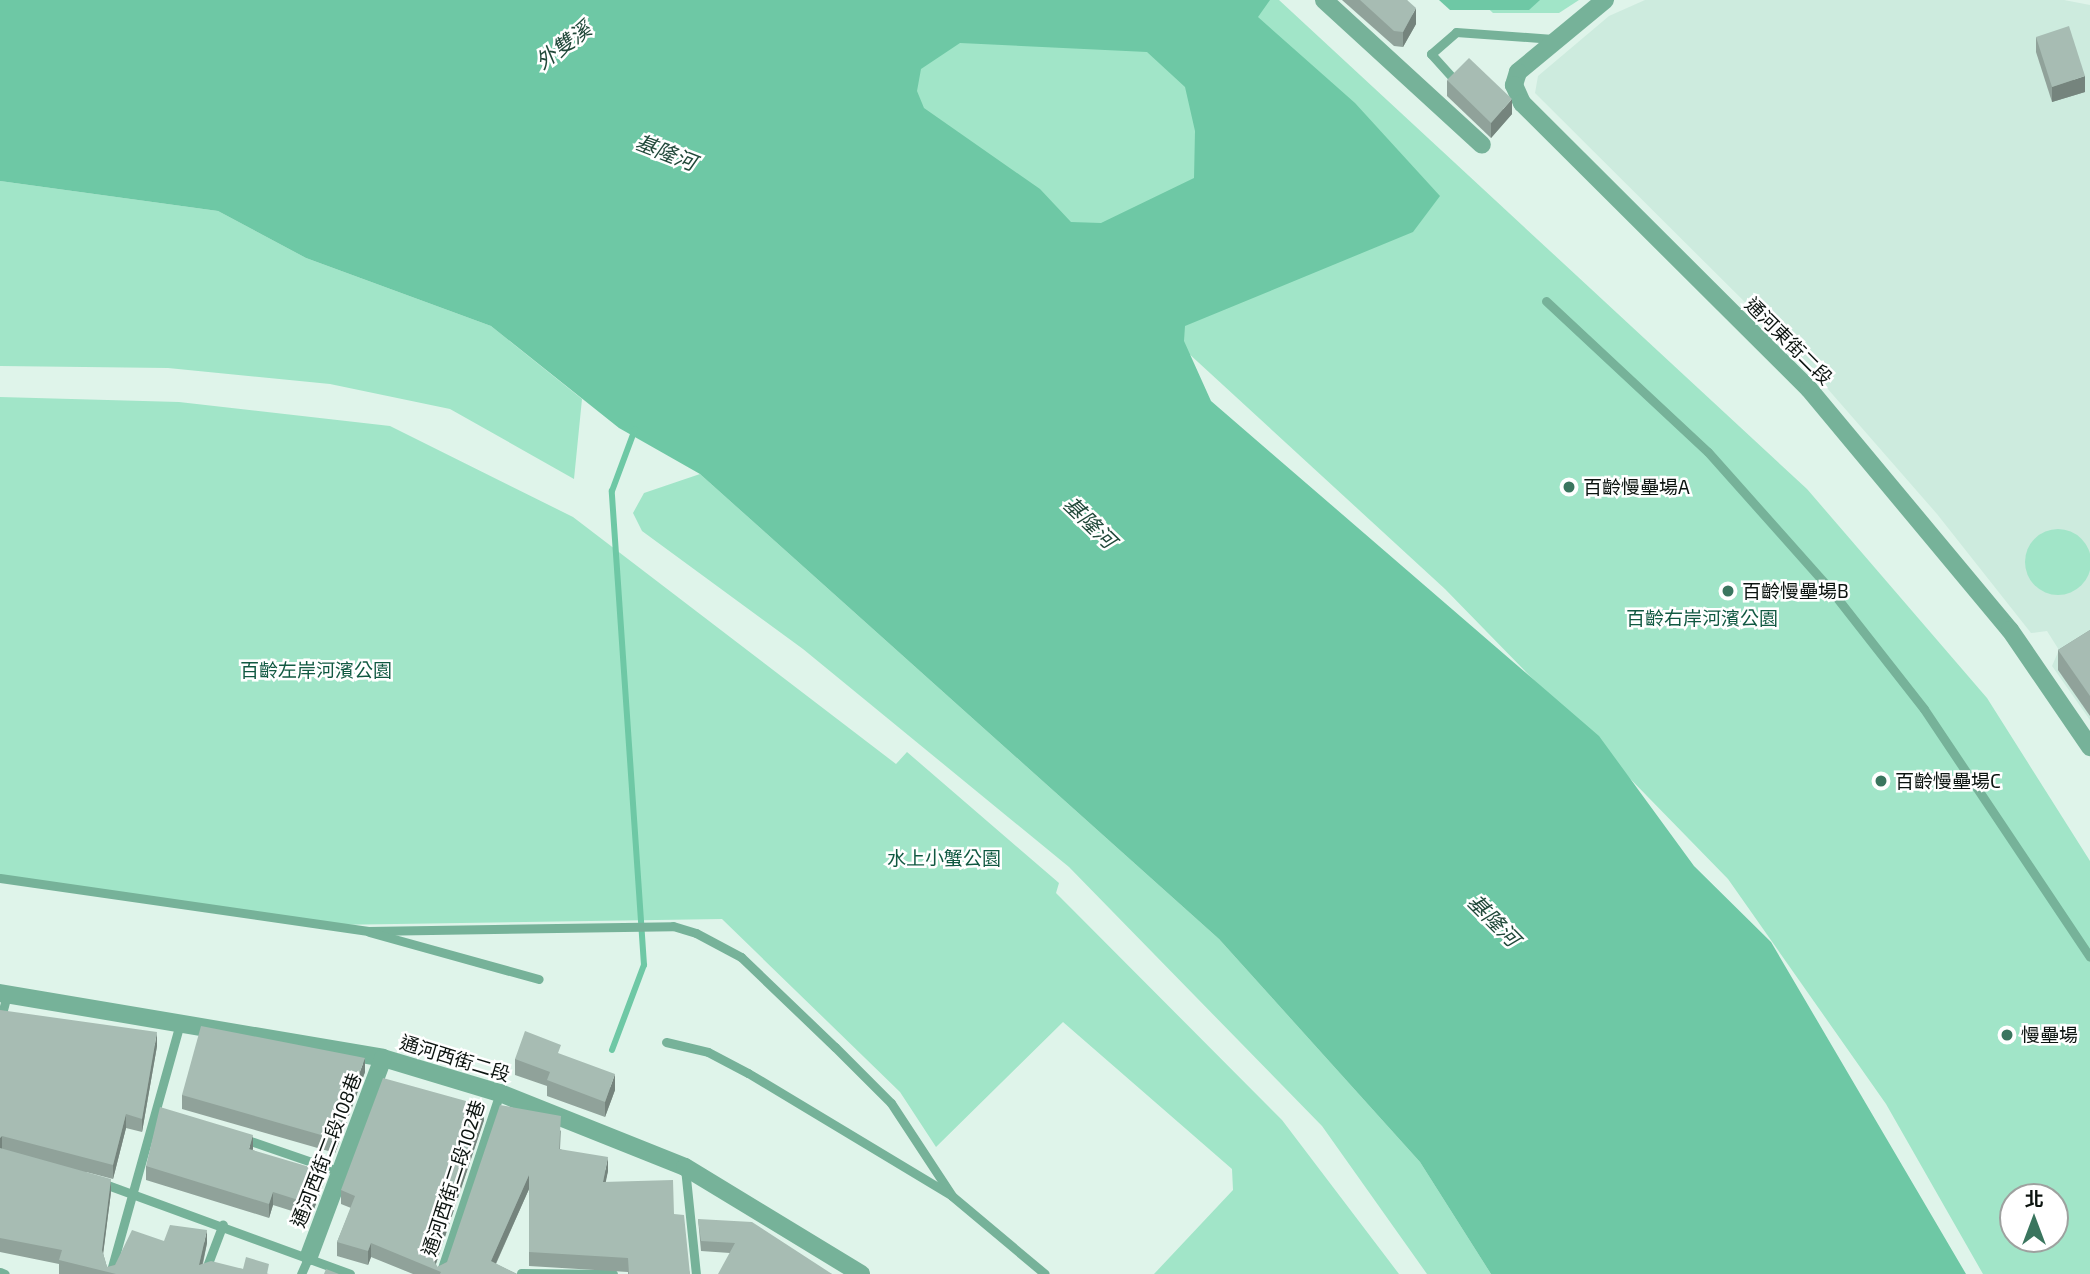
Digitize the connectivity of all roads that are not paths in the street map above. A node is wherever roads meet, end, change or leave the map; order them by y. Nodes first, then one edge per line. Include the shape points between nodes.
1 (1324, 0) edge
2 (1605, 0) edge
3 (1553, 38) junction
4 (1451, 76) edge
5 (1482, 145) dead end
6 (1546, 301) dead end
7 (2090, 747) edge
8 (0, 878) edge
9 (368, 931) junction
10 (2090, 957) edge
11 (539, 979) dead end
12 (4, 994) edge
13 (0, 1021) edge
14 (181, 1021) junction
15 (666, 1042) dead end
16 (383, 1058) junction
17 (500, 1093) junction
18 (155, 1107) junction
19 (167, 1111) edge
20 (229, 1133) edge
21 (685, 1167) junction
22 (342, 1172) junction
23 (88, 1180) edge
24 (138, 1192) junction
25 (952, 1196) junction
26 (223, 1224) junction
27 (309, 1256) junction
28 (0, 1272) edge
29 (521, 1273) edge
30 (5, 1274) edge
31 (110, 1274) edge
32 (204, 1274) edge
33 (301, 1274) edge
34 (350, 1274) edge
35 (440, 1274) edge
36 (613, 1274) edge
37 (695, 1274) edge
38 (861, 1274) edge
39 (1045, 1274) edge

1 - 5 street
2 - 3 street, 通河東街二段
3 - 4 lane via 1456,32 1431,54
3 - 7 street, 通河東街二段 via 1518,72 1514,85 1522,103 1810,389 2010,630
6 - 10 lane via 1709,452 1829,589 1924,709
8 - 9 lane
9 - 11 lane via 390,943
9 - 25 lane via 673,926 741,957 835,1047 891,1103
12 - 13 lane
12 - 14 street, 通河西街二段
14 - 16 street, 通河西街二段
14 - 18 lane
15 - 25 lane via 708,1052 748,1073
16 - 17 street, 通河西街二段
16 - 22 street, 通河西街二段108巷
17 - 21 street, 通河西街二段
17 - 35 lane, 通河西街二段102巷
18 - 19 lane
18 - 24 lane
20 - 22 lane
21 - 37 lane
21 - 38 street, 通河西街二段
22 - 27 street, 通河西街二段108巷
23 - 24 lane
24 - 26 lane
24 - 31 lane
25 - 39 lane
26 - 27 lane
26 - 32 lane
27 - 33 lane
27 - 34 lane
28 - 30 lane
29 - 36 lane

